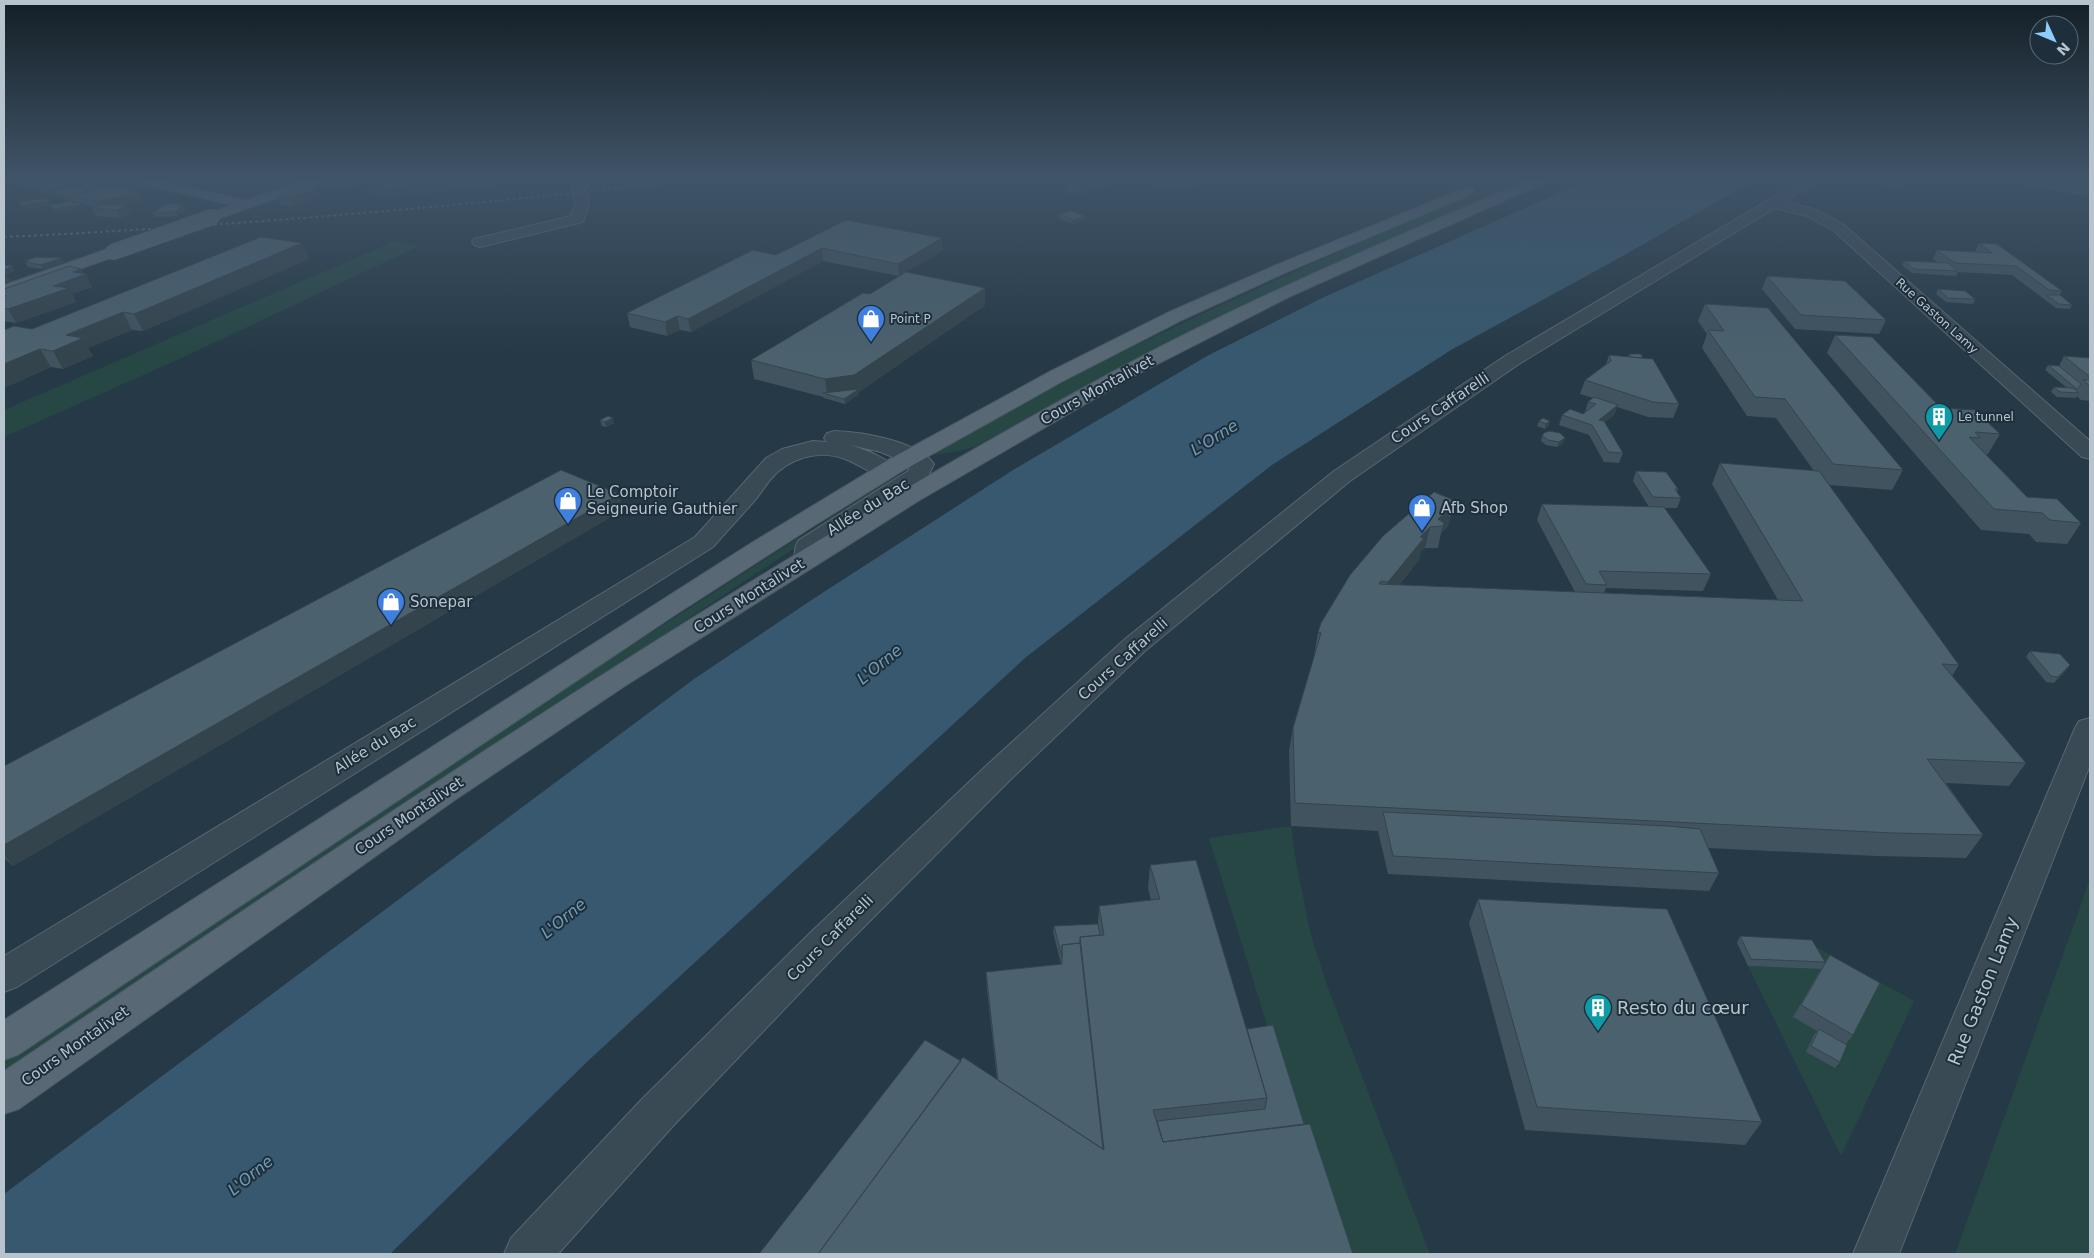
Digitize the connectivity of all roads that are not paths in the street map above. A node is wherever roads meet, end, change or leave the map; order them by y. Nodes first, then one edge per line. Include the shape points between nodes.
1 (153, 238) edge
2 (499, 238) edge
3 (1355, 238) edge
4 (1409, 238) edge
5 (1714, 238) edge
6 (1850, 238) edge
7 (480, 242) dead end
8 (4, 291) edge
9 (2090, 452) edge
10 (912, 456) junction
11 (886, 471) junction
12 (737, 504) junction
13 (807, 560) junction
14 (2090, 728) edge
15 (4, 976) edge
16 (4, 1042) edge
17 (4, 1095) edge
18 (527, 1254) edge
19 (1876, 1254) edge

1 - 8 main road, bridge
2 - 7 street
3 - 10 main road, Cours Montalivet via 1193,309
4 - 13 main road, Cours Montalivet via 1286,292 1127,372 912,494
5 - 18 street, Cours Caffarelli via 1512,360 1342,476 1135,645 822,945 658,1112
6 - 9 street, Rue Gaston Lamy
10 - 11 main road, Cours Montalivet
10 - 12 street, Allée du Bac via 855,438 827,437 792,445 754,468 736,495
10 - 13 street, Allée du Bac via 923,464 918,475 808,545
11 - 12 street, Allée du Bac via 842,450 802,450 774,463
11 - 16 main road, Cours Montalivet via 246,881
12 - 15 street, Allée du Bac via 704,542
13 - 17 main road, Cours Montalivet via 444,792
14 - 19 street, Rue Gaston Lamy

